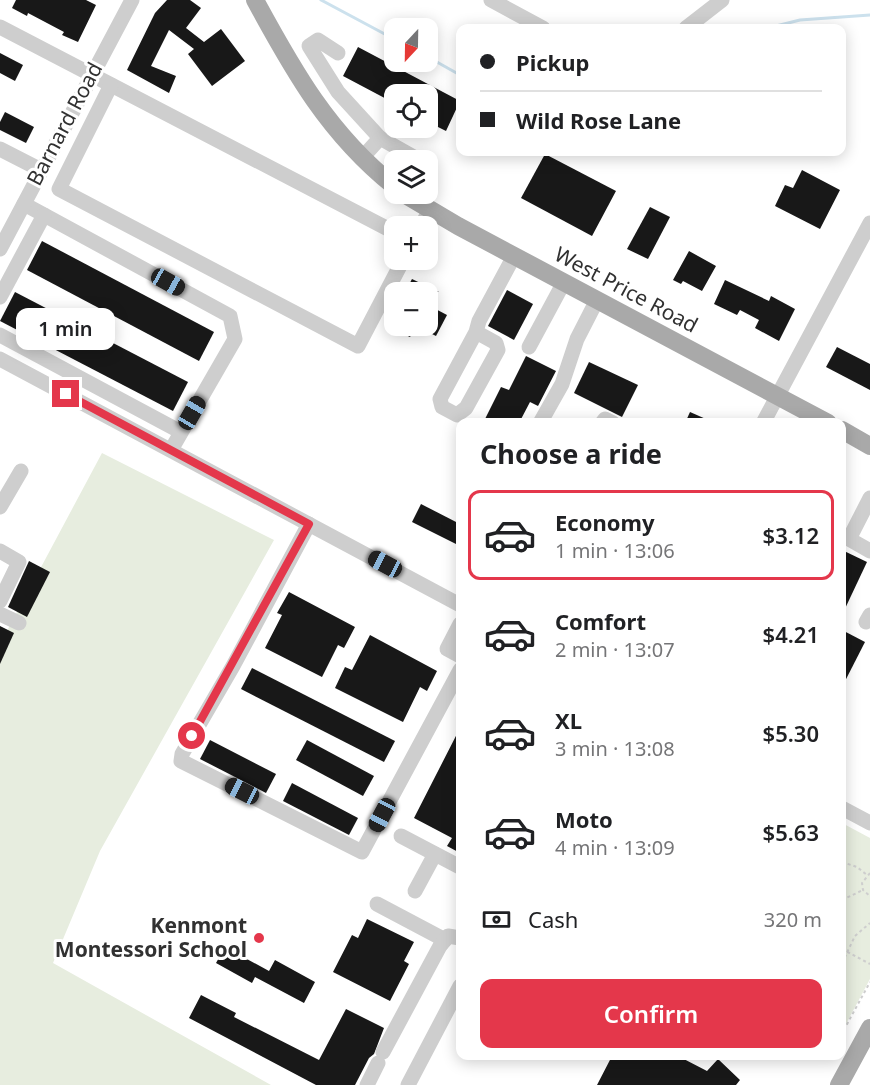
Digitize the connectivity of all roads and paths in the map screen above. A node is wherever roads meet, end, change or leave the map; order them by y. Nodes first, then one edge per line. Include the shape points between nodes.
1 (132, 0) edge
2 (255, 0) edge
3 (491, 0) edge
4 (722, 0) edge
5 (536, 24) edge
6 (691, 24) edge
7 (0, 27) edge
8 (309, 46) junction
9 (338, 52) dead end
10 (286, 58) junction
11 (91, 74) junction
12 (111, 84) junction
13 (380, 138) junction
14 (0, 149) edge
15 (401, 150) edge
16 (362, 158) junction
17 (41, 170) junction
18 (384, 177) edge
19 (24, 204) junction
20 (420, 204) edge
21 (430, 210) junction
22 (44, 215) junction
23 (427, 216) edge
24 (870, 223) edge
25 (384, 227) edge
26 (0, 249) edge
27 (514, 256) junction
28 (398, 270) edge
29 (564, 282) junction
30 (0, 297) edge
31 (597, 300) junction
32 (476, 332) junction
33 (0, 334) edge
34 (530, 347) dead end
35 (0, 359) edge
36 (75, 377) junction
37 (66, 394) junction
38 (777, 395) junction
39 (543, 418) edge
40 (766, 418) edge
41 (819, 418) edge
42 (181, 432) junction
43 (846, 432) edge
44 (870, 446) edge
45 (171, 450) junction
46 (21, 471) dead end
47 (870, 498) edge
48 (0, 507) edge
49 (309, 524) junction
50 (0, 551) edge
51 (870, 551) edge
52 (0, 601) edge
53 (456, 603) edge
54 (0, 614) edge
55 (19, 623) dead end
56 (456, 632) edge
57 (456, 654) edge
58 (456, 677) edge
59 (846, 810) edge
60 (870, 823) edge
61 (401, 836) dead end
62 (435, 854) junction
63 (846, 863) edge
64 (456, 865) edge
65 (868, 874) edge
66 (863, 890) junction
67 (416, 891) dead end
68 (870, 896) edge
69 (846, 898) edge
70 (377, 904) dead end
71 (870, 923) edge
72 (453, 939) edge
73 (847, 952) joint
74 (870, 964) edge
75 (870, 981) edge
76 (456, 994) edge
77 (846, 1026) edge
78 (870, 1028) edge
79 (367, 1085) edge
80 (408, 1085) edge
81 (839, 1085) edge

1 - 11 street, Barnard Road
2 - 10 main road
3 - 5 street
4 - 6 street
7 - 11 street
8 - 9 street via 318,40
8 - 10 street
8 - 13 street via 338,92
10 - 16 main road via 328,121
11 - 12 street
11 - 17 street, Barnard Road
12 - 25 street
12 - 28 street via 59,189 358,346
13 - 15 street
13 - 16 street
14 - 17 street
16 - 18 main road
17 - 19 street, Barnard Road
19 - 22 street
19 - 26 street, Barnard Road
20 - 21 main road, West Price Road
21 - 23 street
21 - 27 main road, West Price Road
22 - 30 street
22 - 42 street via 230,316 235,339
24 - 38 street
27 - 29 main road, West Price Road
27 - 32 street
29 - 31 main road, West Price Road
29 - 34 street
31 - 38 main road, West Price Road
31 - 39 street via 572,352 562,384
32 - 32 street via 496,343 498,350 466,408 457,415 442,407 440,399
33 - 36 street
35 - 37 street
36 - 37 street
36 - 42 street
37 - 45 street
38 - 40 street
38 - 41 main road, West Price Road
42 - 45 street
43 - 44 main road
45 - 49 street
46 - 48 street
47 - 51 street via 849,539
49 - 53 street
49 - 58 street via 181,761 362,852
50 - 52 street via 19,562
54 - 55 street
56 - 57 street via 447,649
59 - 60 street
61 - 62 street
62 - 64 street
62 - 67 street
63 - 65 path
65 - 66 path via 862,883
66 - 68 path
66 - 69 path
70 - 72 street
71 - 73 path via 855,936
72 - 79 street via 380,1057
73 - 74 path
75 - 77 path
76 - 80 street
78 - 81 main road

